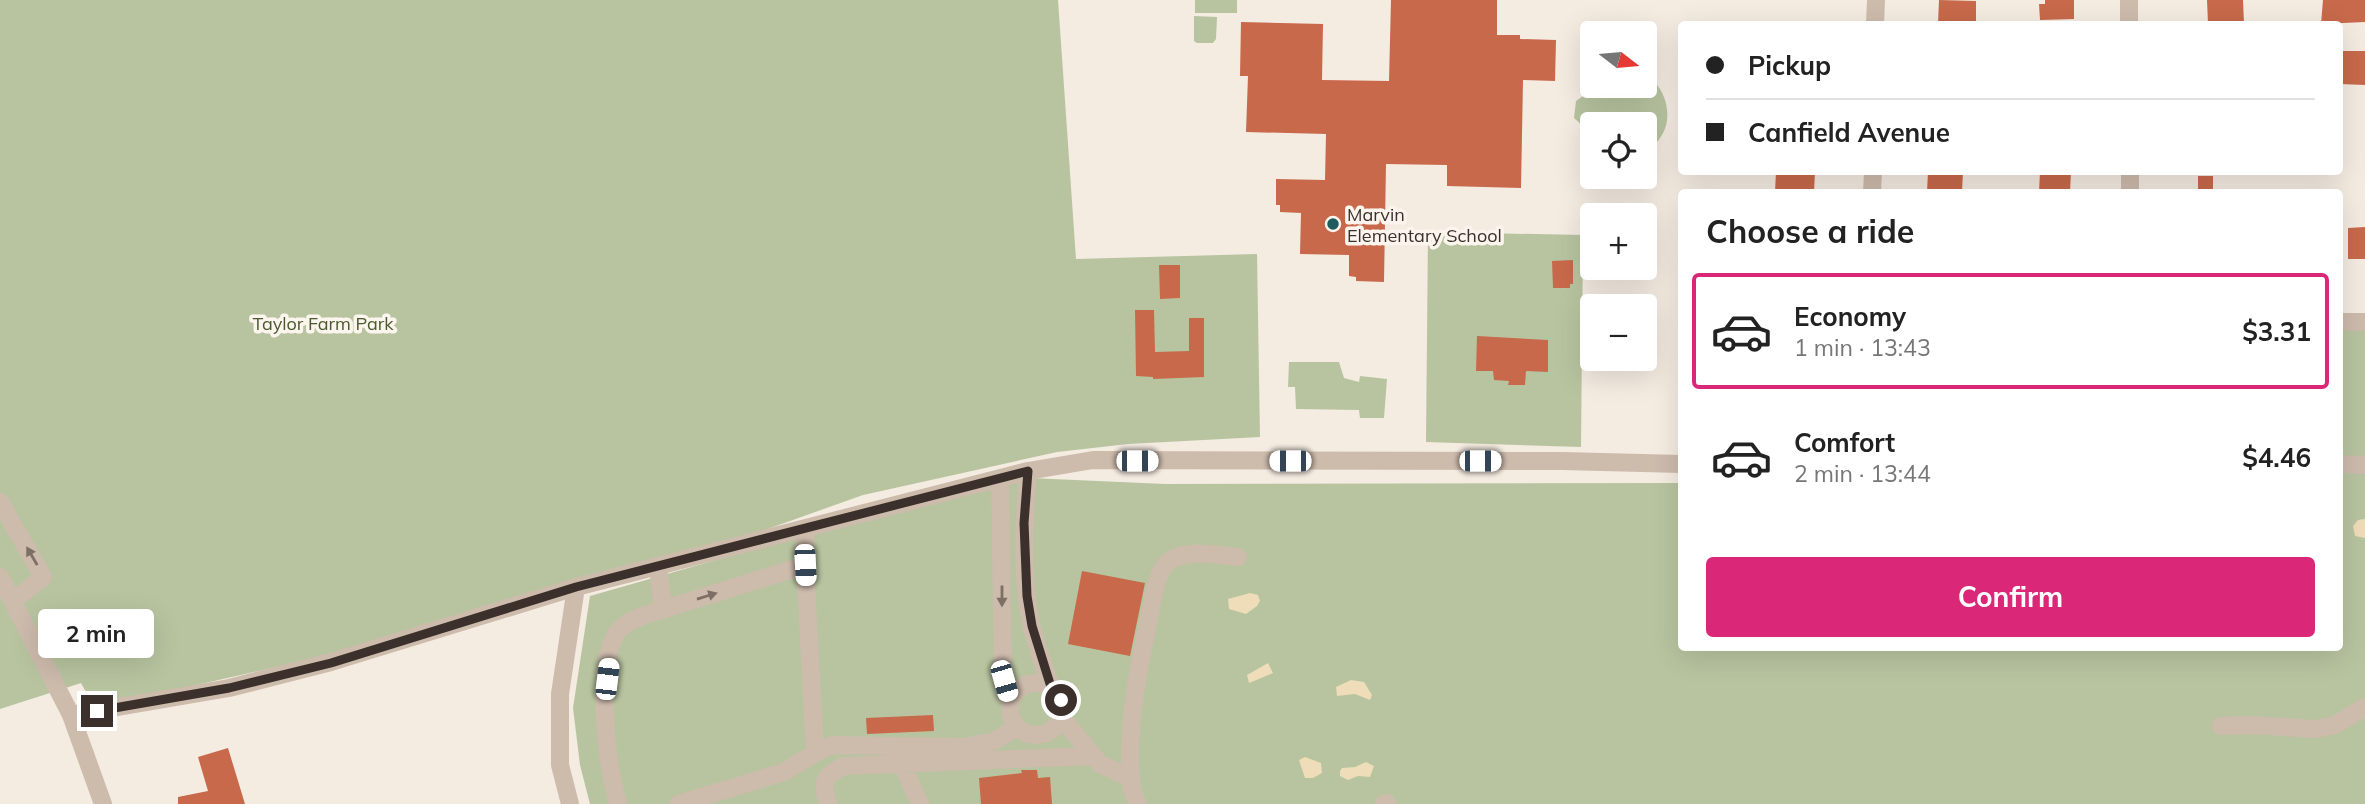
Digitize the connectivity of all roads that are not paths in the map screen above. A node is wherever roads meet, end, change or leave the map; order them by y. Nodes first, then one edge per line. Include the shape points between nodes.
1 (1876, 0) edge
2 (2129, 0) edge
3 (1875, 21) edge
4 (2129, 21) edge
5 (2365, 322) edge
6 (2343, 323) edge
7 (1678, 464) edge
8 (2343, 464) edge
9 (2365, 465) edge
10 (1028, 471) junction
11 (1000, 479) junction
12 (0, 502) edge
13 (805, 529) junction
14 (1002, 548) junction
15 (1025, 548) junction
16 (1238, 557) dead end
17 (805, 565) junction
18 (658, 566) junction
19 (0, 577) edge
20 (576, 587) junction
21 (13, 601) junction
22 (663, 609) junction
23 (1051, 687) junction
24 (1010, 702) junction
25 (2365, 707) edge
26 (71, 715) junction
27 (1061, 717) junction
28 (2221, 726) dead end
29 (1017, 727) junction
30 (815, 752) junction
31 (1093, 756) junction
32 (902, 764) junction
33 (1131, 778) junction
34 (103, 804) edge
35 (570, 804) edge
36 (618, 804) edge
37 (678, 804) edge
38 (828, 804) edge
39 (920, 804) edge
40 (1138, 804) edge

1 - 3 street
2 - 4 street
5 - 6 street
7 - 10 street via 1093,460
8 - 9 street
10 - 11 street
10 - 15 street
11 - 13 street
11 - 14 street
21 -> 12 street via 44,577
13 - 17 street
13 - 18 street
14 - 15 street
14 -> 24 street via 1003,669
15 - 23 street via 1032,626
16 - 33 street via 1180,555 1165,565 1154,592 1136,676
22 -> 17 street
17 - 30 street
18 - 20 street
18 - 22 street
19 - 21 street
20 - 26 street via 331,663 241,685
20 - 35 street via 560,694 560,765
21 - 26 street
22 - 36 street via 627,622 610,649 605,718
23 - 24 street via 1027,684
23 - 27 street via 1061,700
24 - 29 street
25 - 28 street via 2335,725 2316,729
26 - 34 street
27 - 29 street via 1042,735 1024,733
27 - 31 street
29 - 30 street via 993,741 965,747 832,746
30 - 37 street via 784,772
31 - 32 street
31 - 33 street
32 - 38 street via 843,766 828,775 823,787
32 - 39 street
33 - 40 street

